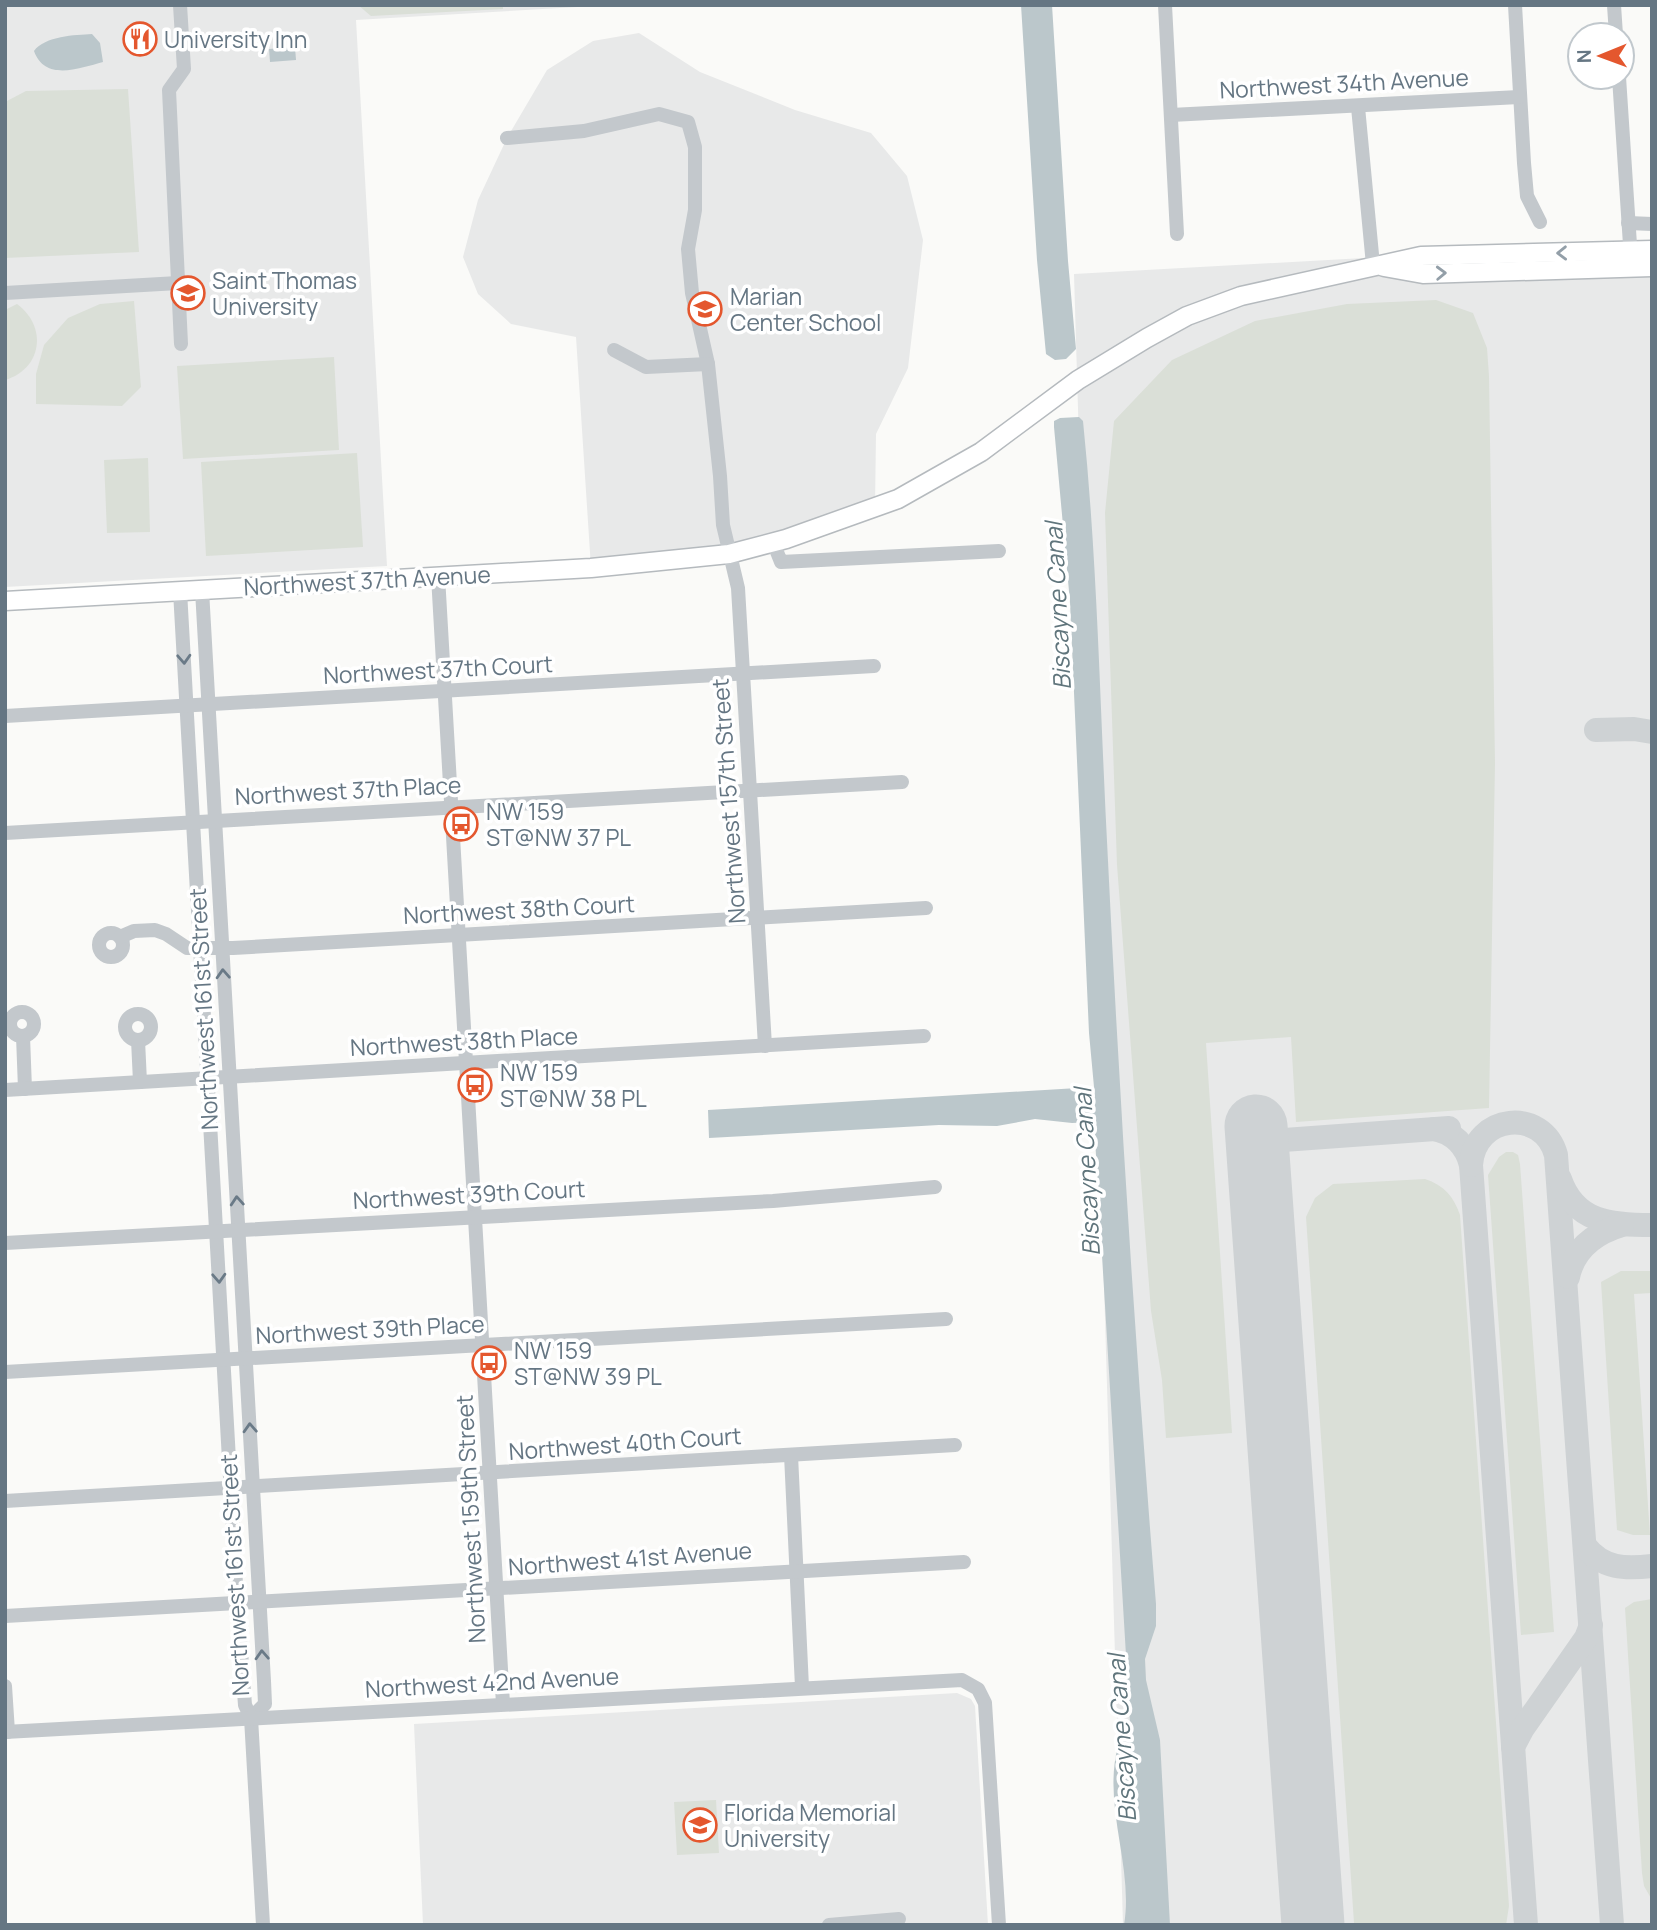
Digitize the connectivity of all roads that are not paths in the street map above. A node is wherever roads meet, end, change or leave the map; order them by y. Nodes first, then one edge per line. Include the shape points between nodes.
1 (180, 5) edge
2 (1165, 5) edge
3 (1515, 5) edge
4 (1620, 91) edge
5 (1519, 97) junction
6 (1358, 107) junction
7 (1171, 115) junction
8 (507, 138) dead end
9 (1540, 222) dead end
10 (1628, 223) junction
11 (1652, 224) edge
12 (1177, 234) dead end
13 (1652, 250) edge
14 (1631, 259) junction
15 (1373, 265) junction
16 (1652, 267) edge
17 (178, 283) junction
18 (5, 293) edge
19 (181, 344) dead end
20 (614, 350) dead end
21 (708, 364) junction
22 (773, 542) junction
23 (999, 551) dead end
24 (729, 554) junction
25 (438, 576) junction
26 (202, 590) junction
27 (180, 591) junction
28 (5, 601) edge
29 (874, 666) dead end
30 (743, 674) junction
31 (445, 691) junction
32 (208, 706) junction
33 (186, 707) junction
34 (5, 716) edge
35 (902, 782) dead end
36 (752, 790) junction
37 (452, 807) junction
38 (215, 820) junction
39 (192, 822) junction
40 (5, 833) edge
41 (926, 908) dead end
42 (759, 917) junction
43 (459, 935) junction
44 (120, 937) dead end
45 (200, 948) junction
46 (222, 948) junction
47 (23, 1036) dead end
48 (925, 1036) dead end
49 (138, 1040) dead end
50 (765, 1046) junction
51 (467, 1063) junction
52 (229, 1077) junction
53 (208, 1078) junction
54 (140, 1082) junction
55 (24, 1089) junction
56 (5, 1090) edge
57 (935, 1187) dead end
58 (475, 1216) junction
59 (239, 1230) junction
60 (216, 1231) junction
61 (5, 1243) edge
62 (946, 1318) dead end
63 (483, 1346) junction
64 (246, 1359) junction
65 (224, 1360) junction
66 (5, 1372) edge
67 (955, 1445) dead end
68 (791, 1455) junction
69 (490, 1474) junction
70 (253, 1487) junction
71 (231, 1489) junction
72 (5, 1501) edge
73 (964, 1562) dead end
74 (796, 1571) junction
75 (496, 1590) junction
76 (259, 1602) junction
77 (238, 1604) junction
78 (5, 1616) edge
79 (5, 1686) edge
80 (802, 1687) junction
81 (503, 1704) junction
82 (251, 1718) junction
83 (7, 1732) edge
84 (899, 1919) dead end
85 (263, 1925) edge
86 (829, 1925) edge
87 (999, 1925) edge

1 - 17 street via 184,69 169,90
2 - 7 street
3 - 5 street
4 - 10 street
5 - 6 street, Northwest 34th Avenue
5 - 9 street via 1527,197
6 - 7 street, Northwest 34th Avenue
6 - 15 street
7 - 12 street
8 - 21 street, Northwest 157th Street via 584,131 659,114 688,122 695,147 695,210 688,249 692,293
10 - 11 street
10 - 14 street
13 - 14 main road
14 - 15 main road via 1423,274
14 - 16 main road
15 - 22 main road, Northwest 37th Avenue via 1241,296 1187,316 1078,380 981,452 898,499
17 - 18 street
17 - 19 street
20 - 21 street via 646,367
21 - 24 street, Northwest 157th Street
22 - 23 street via 781,562
22 - 24 main road, Northwest 37th Avenue
24 - 25 main road, Northwest 37th Avenue via 636,565
24 - 30 street, Northwest 157th Street via 738,588
25 - 26 main road, Northwest 37th Avenue
25 - 31 street, Northwest 159th Street
26 - 27 main road, Northwest 37th Avenue
26 - 32 street, Northwest 161st Street
27 - 28 main road, Northwest 37th Avenue
27 -> 33 street, Northwest 161st Street
29 - 30 street, Northwest 37th Court
30 - 31 street, Northwest 37th Court
30 - 36 street, Northwest 157th Street
31 - 32 street, Northwest 37th Court
31 - 37 street, Northwest 159th Street
32 - 33 street, Northwest 37th Court
32 - 38 street, Northwest 161st Street
33 - 34 street, Northwest 37th Court
33 - 39 street, Northwest 161st Street
35 - 36 street, Northwest 37th Place
36 - 37 street, Northwest 37th Place
36 - 42 street, Northwest 157th Street
37 - 38 street, Northwest 37th Place
37 - 43 street, Northwest 159th Street
38 - 39 street, Northwest 37th Place
38 - 46 street, Northwest 161st Street
39 - 40 street, Northwest 37th Place
39 - 45 street, Northwest 161st Street
41 - 42 street, Northwest 38th Court
42 - 43 street, Northwest 38th Court
42 - 50 street, Northwest 157th Street
43 - 46 street, Northwest 38th Court
43 - 51 street, Northwest 159th Street
44 - 45 street, Northwest 38th Court via 155,930 187,948
45 - 46 street, Northwest 38th Court
45 - 53 street, Northwest 161st Street
52 -> 46 street, Northwest 161st Street
47 - 55 street
48 - 50 street, Northwest 38th Place
49 - 54 street
50 - 51 street, Northwest 38th Place
51 - 52 street, Northwest 38th Place
51 - 58 street, Northwest 159th Street
52 - 53 street, Northwest 38th Place
59 -> 52 street, Northwest 161st Street
53 - 54 street, Northwest 38th Place
53 - 60 street, Northwest 161st Street
54 - 55 street, Northwest 38th Place
55 - 56 street, Northwest 38th Place
57 - 58 street, Northwest 39th Court via 773,1201
58 - 59 street, Northwest 39th Court
58 - 63 street, Northwest 159th Street
59 - 60 street, Northwest 39th Court
59 - 64 street, Northwest 161st Street
60 - 61 street, Northwest 39th Court
60 -> 65 street, Northwest 161st Street
62 - 63 street, Northwest 39th Place
63 - 64 street, Northwest 39th Place
63 - 69 street, Northwest 159th Street
64 - 65 street, Northwest 39th Place
70 -> 64 street, Northwest 161st Street
65 - 66 street, Northwest 39th Place
65 - 71 street, Northwest 161st Street
67 - 68 street, Northwest 40th Court
68 - 69 street, Northwest 40th Court
68 - 74 street
69 - 70 street, Northwest 40th Court
69 - 75 street, Northwest 159th Street
70 - 71 street, Northwest 40th Court
70 - 76 street, Northwest 161st Street
71 - 72 street, Northwest 40th Court
71 - 77 street, Northwest 161st Street
73 - 74 street, Northwest 41st Avenue
74 - 75 street, Northwest 41st Avenue
74 - 80 street
75 - 76 street, Northwest 41st Avenue
75 - 81 street, Northwest 159th Street
76 - 77 street, Northwest 41st Avenue
82 -> 76 street, Northwest 161st Street via 265,1704
77 - 78 street, Northwest 41st Avenue
77 - 82 street, Northwest 161st Street via 244,1705
79 - 83 street
80 - 81 street, Northwest 42nd Avenue
80 - 87 street, Northwest 42nd Avenue via 955,1679 978,1689 987,1714
81 - 82 street, Northwest 42nd Avenue
82 - 83 street, Northwest 42nd Avenue
82 - 85 street
84 - 86 street

